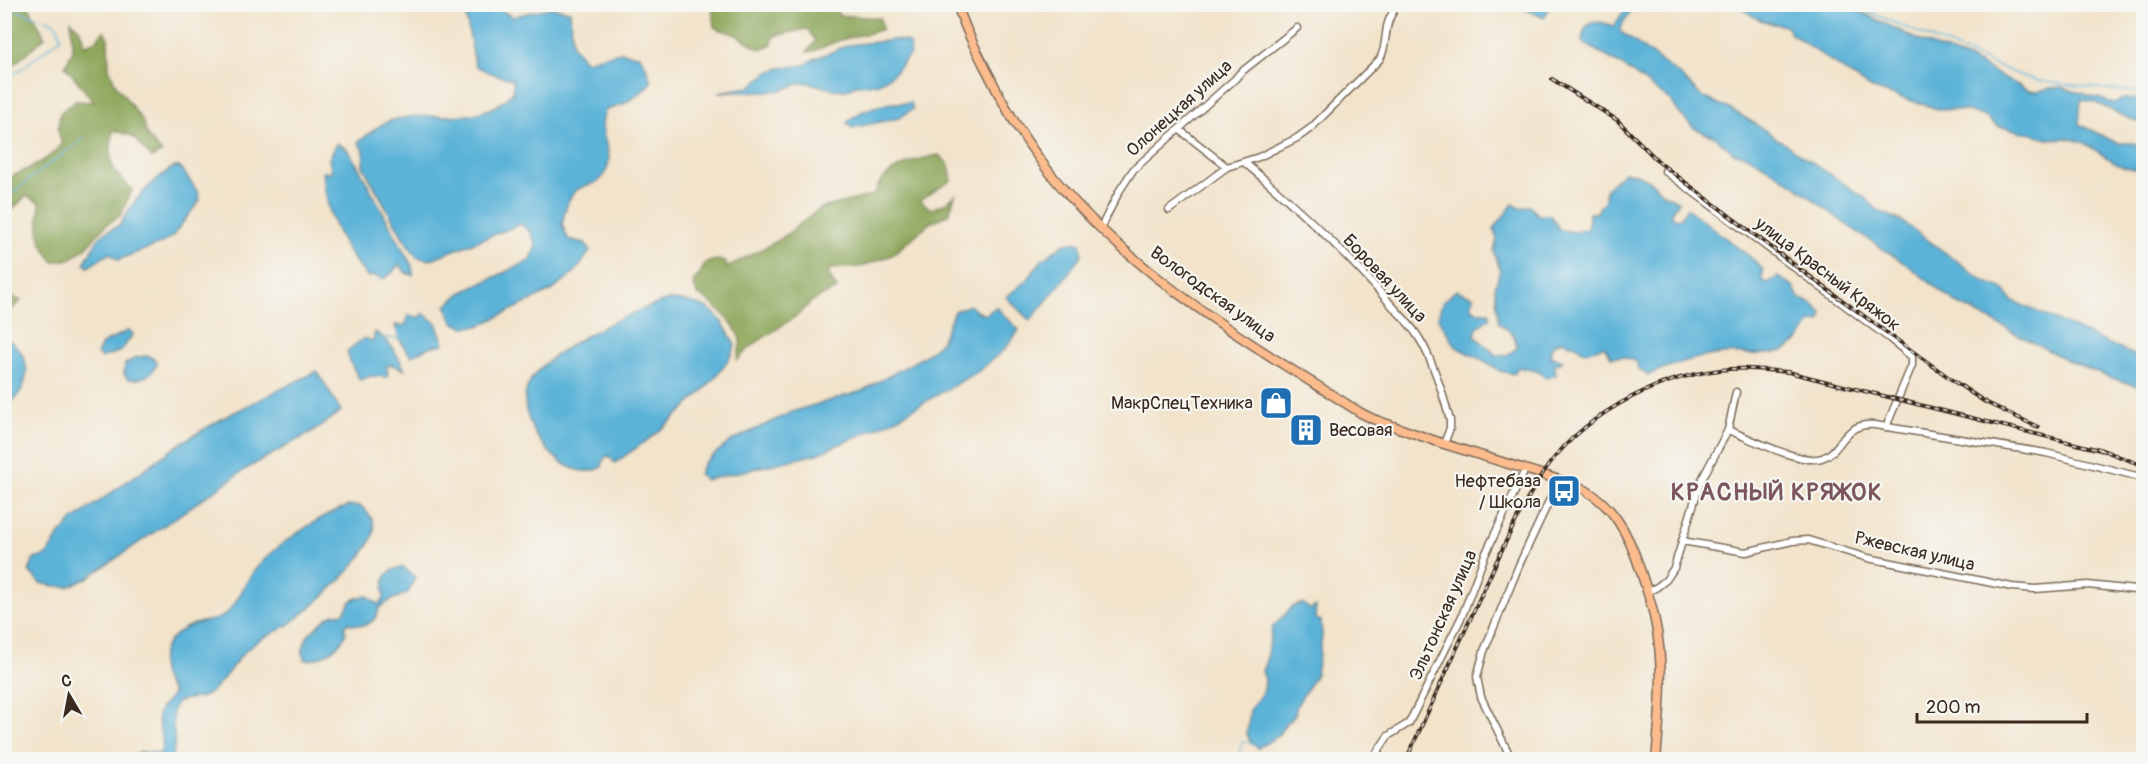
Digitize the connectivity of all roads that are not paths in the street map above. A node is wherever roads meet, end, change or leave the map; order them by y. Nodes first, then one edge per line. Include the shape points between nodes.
1 (957, 4) edge
2 (1393, 12) dead end
3 (1297, 28) dead end
4 (1180, 130) junction
5 (1245, 162) junction
6 (1227, 167) junction
7 (1665, 171) dead end
8 (1169, 210) dead end
9 (1101, 227) junction
10 (1736, 392) dead end
11 (1886, 427) junction
12 (1728, 430) junction
13 (1444, 444) junction
14 (1525, 470) junction
15 (2144, 478) edge
16 (1559, 480) junction
17 (1682, 541) junction
18 (2144, 591) edge
19 (1647, 592) junction
20 (1372, 759) edge
21 (1512, 759) edge
22 (1656, 759) edge

1 - 9 main road, Вологодская улица via 997,92 1030,145 1065,191
2 - 5 street via 1380,59 1321,120 1297,138
3 - 4 street, Олонецкая улица via 1240,73
4 - 6 street
4 - 9 street, Олонецкая улица via 1133,171
5 - 6 street
5 - 13 street, Боровая улица via 1343,253 1419,338 1450,420
6 - 8 street
7 - 11 street, улица Красный Кряжок via 1908,352 1912,365
9 - 13 main road, Вологодская улица via 1163,281 1331,395 1373,419
10 - 12 street
11 - 12 street via 1857,426 1826,456 1811,459
11 - 15 street via 2046,453
12 - 17 street via 1704,474
13 - 14 main road, Вологодская улица
14 - 16 main road, Вологодская улица
14 - 20 street, Эльтонская улица via 1485,555 1462,616 1409,723 1388,736
16 - 19 main road, Вологодская улица via 1590,492 1610,509 1632,542
16 - 21 street via 1478,669 1481,697
17 - 18 street, Ржевская улица via 1746,552 1808,540 1868,558 2012,587 2088,585
17 - 19 street via 1671,573
19 - 22 main road, Вологодская улица via 1656,622 1660,678

